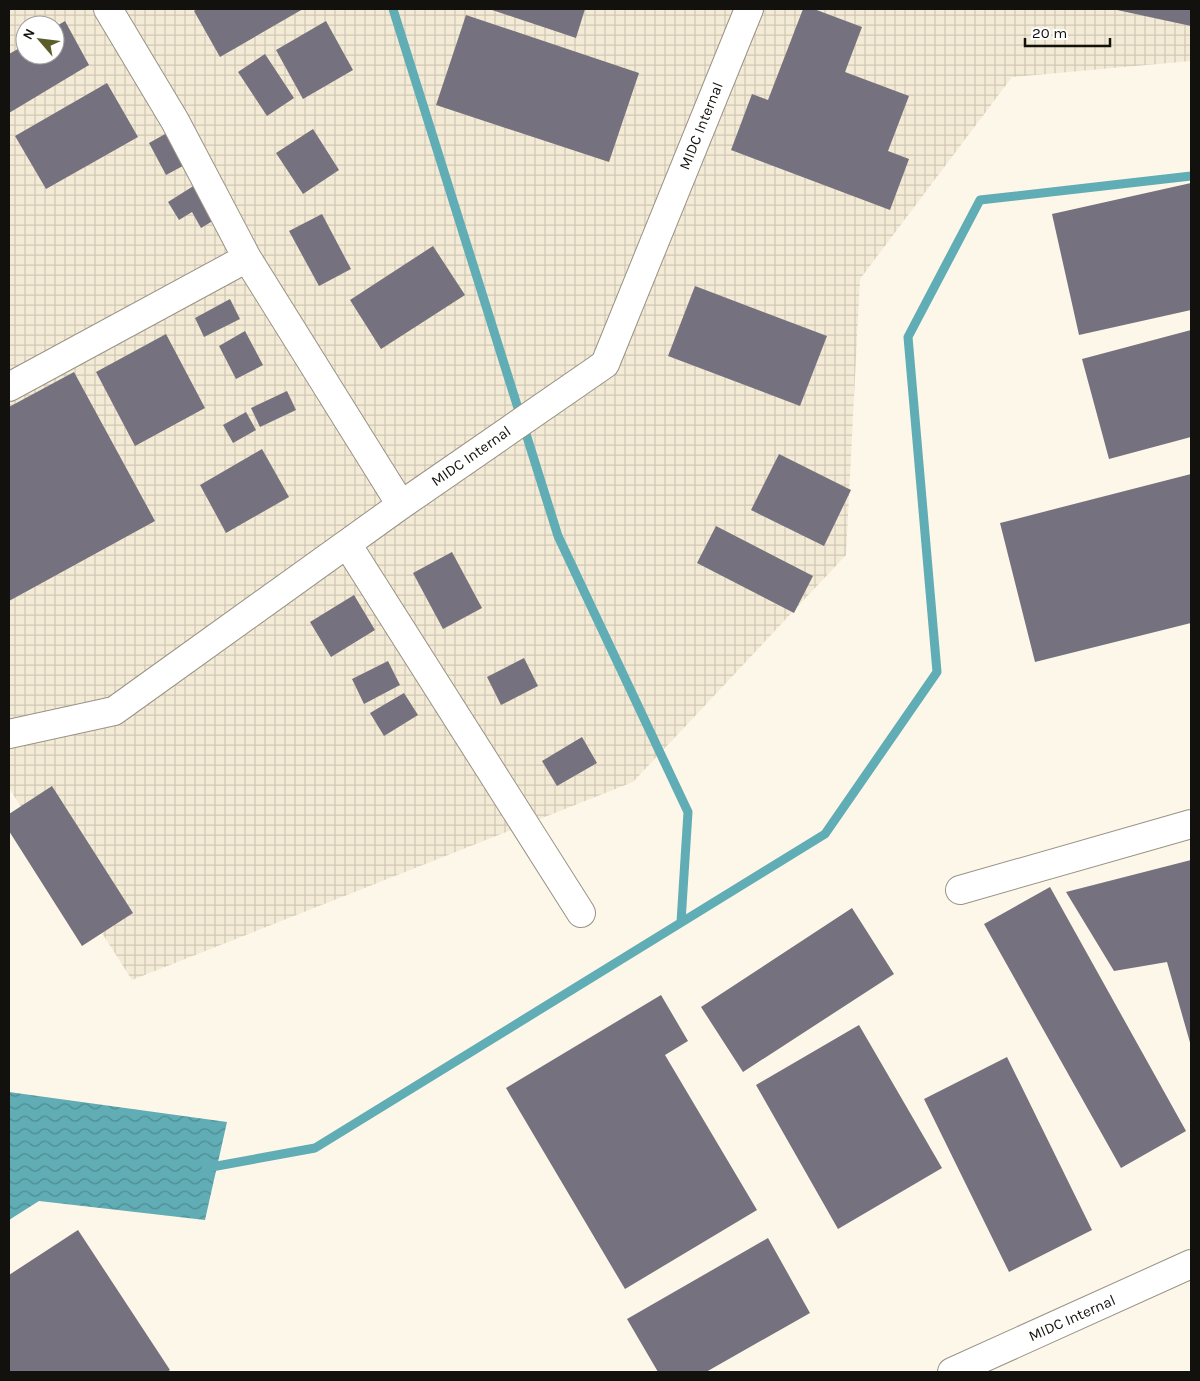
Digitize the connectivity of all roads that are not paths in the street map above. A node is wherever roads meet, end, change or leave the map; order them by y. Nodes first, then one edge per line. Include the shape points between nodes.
1 (108, 9) edge
2 (749, 9) edge
3 (247, 258) junction
4 (9, 387) edge
5 (401, 505) junction
6 (346, 544) junction
7 (9, 734) edge
8 (1191, 824) edge
9 (960, 890) dead end
10 (580, 913) dead end
11 (1191, 1264) edge
12 (952, 1372) edge

1 - 3 street via 175,121
2 - 5 street, MIDC Internal via 605,364
3 - 4 street
3 - 5 street
5 - 6 street, MIDC Internal
6 - 7 street, MIDC Internal via 114,711
6 - 10 street
8 - 9 street
11 - 12 street, MIDC Internal

